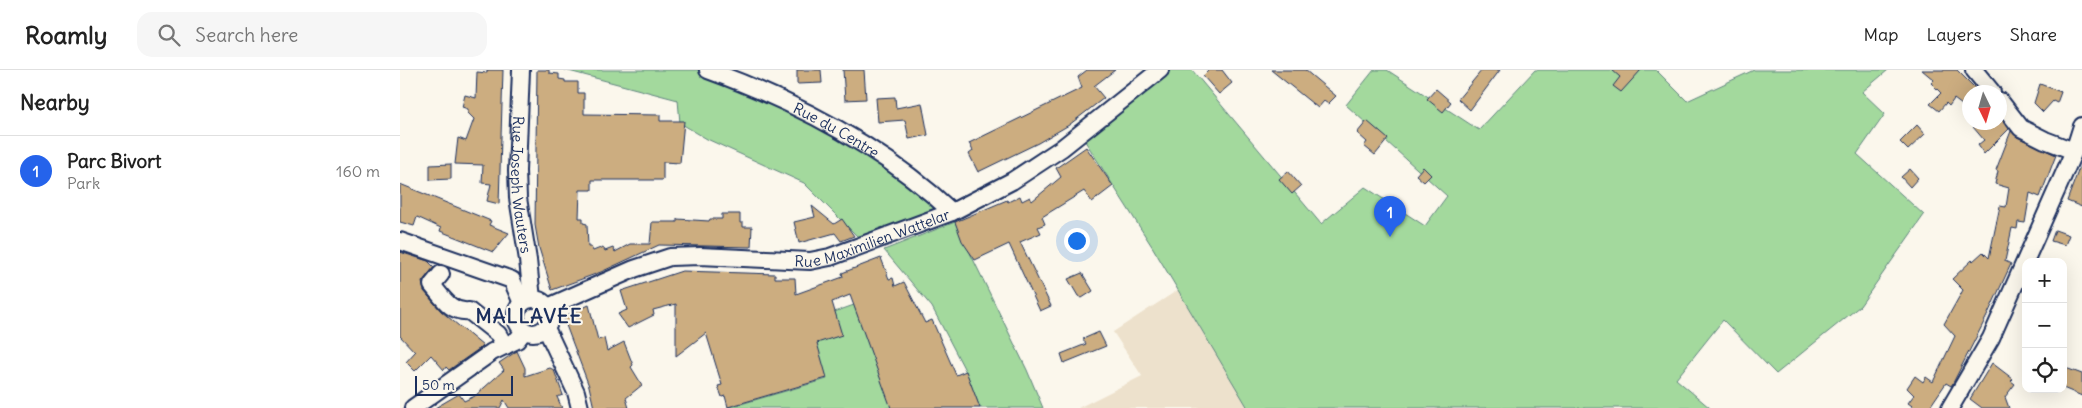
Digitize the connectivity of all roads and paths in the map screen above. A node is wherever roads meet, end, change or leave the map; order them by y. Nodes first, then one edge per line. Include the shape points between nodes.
1 (521, 70) edge
2 (708, 70) edge
3 (1160, 70) edge
4 (1974, 70) edge
5 (1986, 85) edge
6 (2007, 110) edge
7 (2082, 126) edge
8 (2074, 151) junction
9 (952, 212) junction
10 (400, 241) edge
11 (441, 274) dead end
12 (527, 301) junction
13 (548, 307) junction
14 (546, 328) junction
15 (524, 331) junction
16 (505, 346) junction
17 (413, 408) edge
18 (580, 408) edge
19 (1950, 408) edge

1 - 12 street, Rue Joseph Wauters via 517,171 528,260
2 - 9 street, Rue du Centre via 797,108 862,142
3 - 9 street, Rue Maximilien Wattelar via 1062,148 1012,181
4 - 5 street
6 - 8 street via 2021,128
7 - 8 street
8 - 19 street via 1991,338
9 - 13 street, Rue Maximilien Wattelar via 830,257 810,261 670,257 634,269
10 - 12 street via 512,280
11 - 16 street via 432,285 454,309 469,311 498,334
12 - 13 street via 541,301
12 - 15 street via 518,309 516,318
13 - 14 street via 550,321
14 - 15 street via 535,334
14 - 18 street via 576,392
15 - 16 street via 517,340
16 - 17 street

